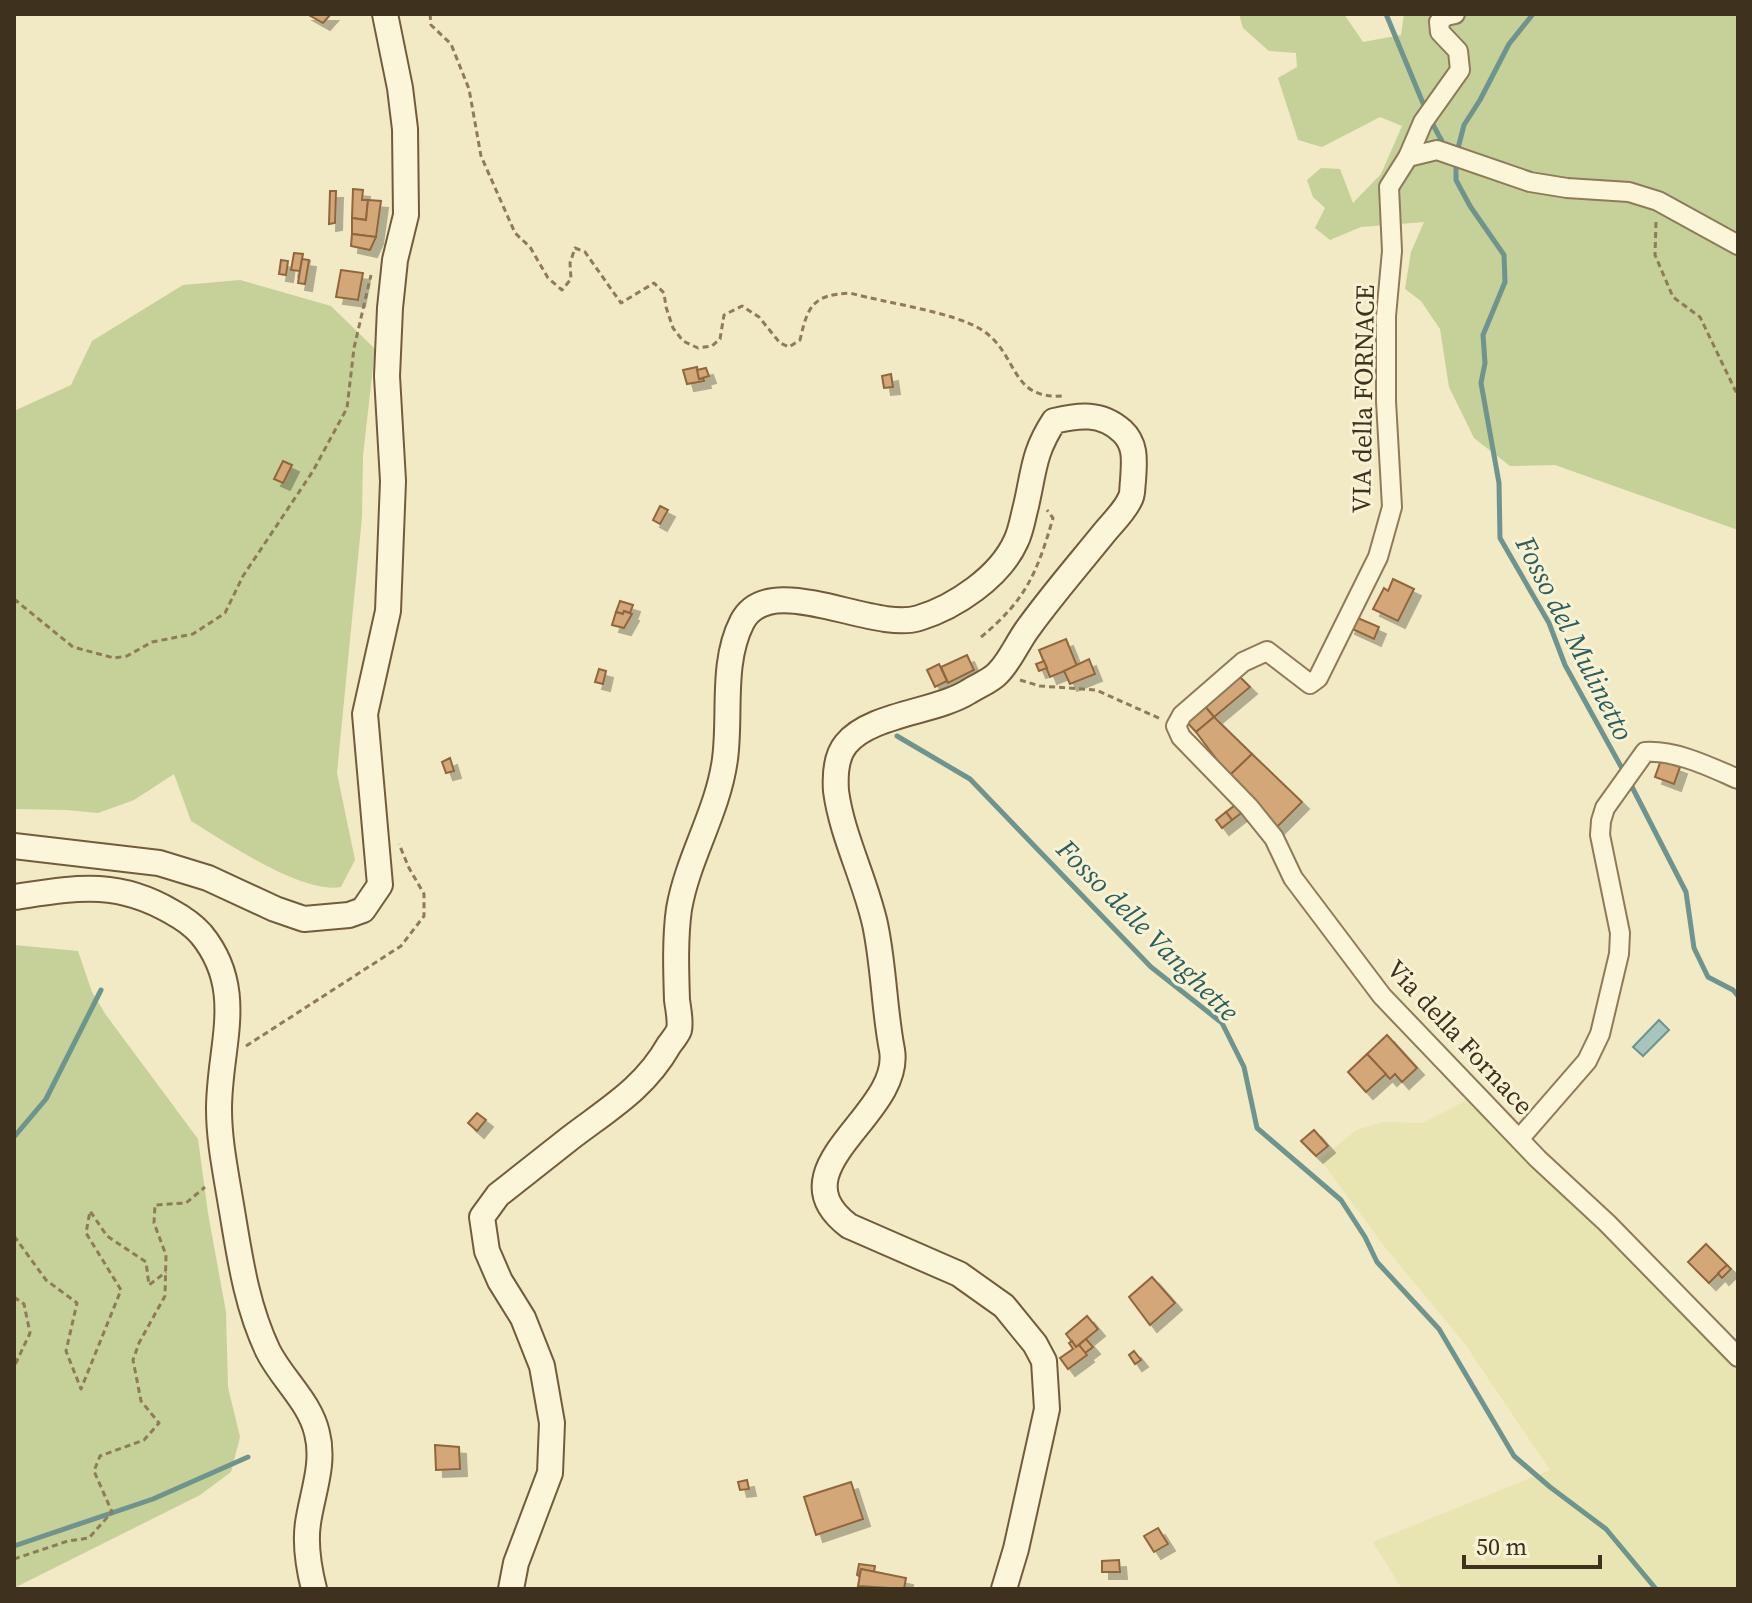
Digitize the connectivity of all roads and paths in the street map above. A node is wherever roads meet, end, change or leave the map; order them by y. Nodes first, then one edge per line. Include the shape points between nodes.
1 (385, 14) edge
2 (430, 14) edge
3 (1455, 14) edge
4 (1408, 157) junction
5 (1658, 201) junction
6 (1738, 245) edge
7 (372, 268) dead end
8 (1073, 396) dead end
9 (1738, 396) edge
10 (1029, 495) junction
11 (14, 599) edge
12 (981, 637) dead end
13 (998, 673) junction
14 (1176, 726) junction
15 (1738, 779) edge
16 (14, 846) edge
17 (14, 897) edge
18 (1520, 1138) junction
19 (225, 1170) junction
20 (14, 1236) edge
21 (166, 1272) junction
22 (14, 1297) edge
23 (1738, 1357) edge
24 (14, 1367) edge
25 (14, 1559) edge
26 (314, 1589) edge
27 (511, 1589) edge
28 (1004, 1589) edge

1 - 16 main road via 405,129 406,215 390,308 387,376 393,481 388,611 365,714 380,885 363,910 304,919 159,863
2 - 8 path via 431,25 451,44 469,89 481,156 515,233 562,290 571,279 575,248 585,252 621,303 654,283 664,293 673,328 698,348 720,339 724,315 742,306 789,347 800,340 809,308 818,299 850,293 963,320 1003,349 1026,387 1040,396
3 - 4 street, VIA della FORNACE via 1439,22 1440,32 1458,51 1460,70 1429,114
4 - 5 street via 1437,150 1530,182 1629,192
4 - 14 street, VIA della FORNACE via 1389,187 1386,401 1392,507 1378,557 1318,678 1310,684 1267,651 1243,662
5 - 6 street
5 - 9 path via 1655,255 1673,297 1700,317
7 - 11 path via 347,408 225,613 193,634 152,642 114,658 73,647
10 - 12 path via 1053,518 1040,561 1028,587
10 - 13 main road via 1034,460 1054,421 1097,417 1128,437 1136,456 1131,499
10 - 27 main road via 1016,542 996,569 940,611 913,620 880,619 786,600 752,608 742,621 729,677 720,789 679,909 679,1029 644,1083 498,1195 482,1217 487,1251 542,1366 552,1423 550,1473
13 - 14 path via 1040,686 1096,690
13 - 28 main road via 960,696 863,731 846,744 837,765 844,825 875,926 894,1063 886,1087 832,1160 825,1174 825,1198 849,1226 959,1274 1004,1306 1044,1361 1047,1409
14 - 18 street, Via della Fornace via 1274,838 1293,878 1382,996
15 - 18 street via 1658,751 1645,752 1605,808 1600,835 1620,933 1600,1034 1587,1061
17 - 19 main road via 116,889 159,905 202,935 228,989 219,1108
18 - 23 street, Via della Fornace
19 - 21 path via 186,1203 155,1205
19 - 26 main road via 242,1276 254,1311 273,1360 307,1408 317,1433 318,1481 307,1535
20 - 21 path via 46,1280 77,1303 66,1351 81,1389 121,1290 86,1233 90,1211 107,1236 146,1262 149,1285
21 - 25 path via 165,1296 133,1360 141,1401 159,1423 144,1440 100,1456 94,1471 112,1512 89,1538
22 - 24 path via 24,1304 30,1333

